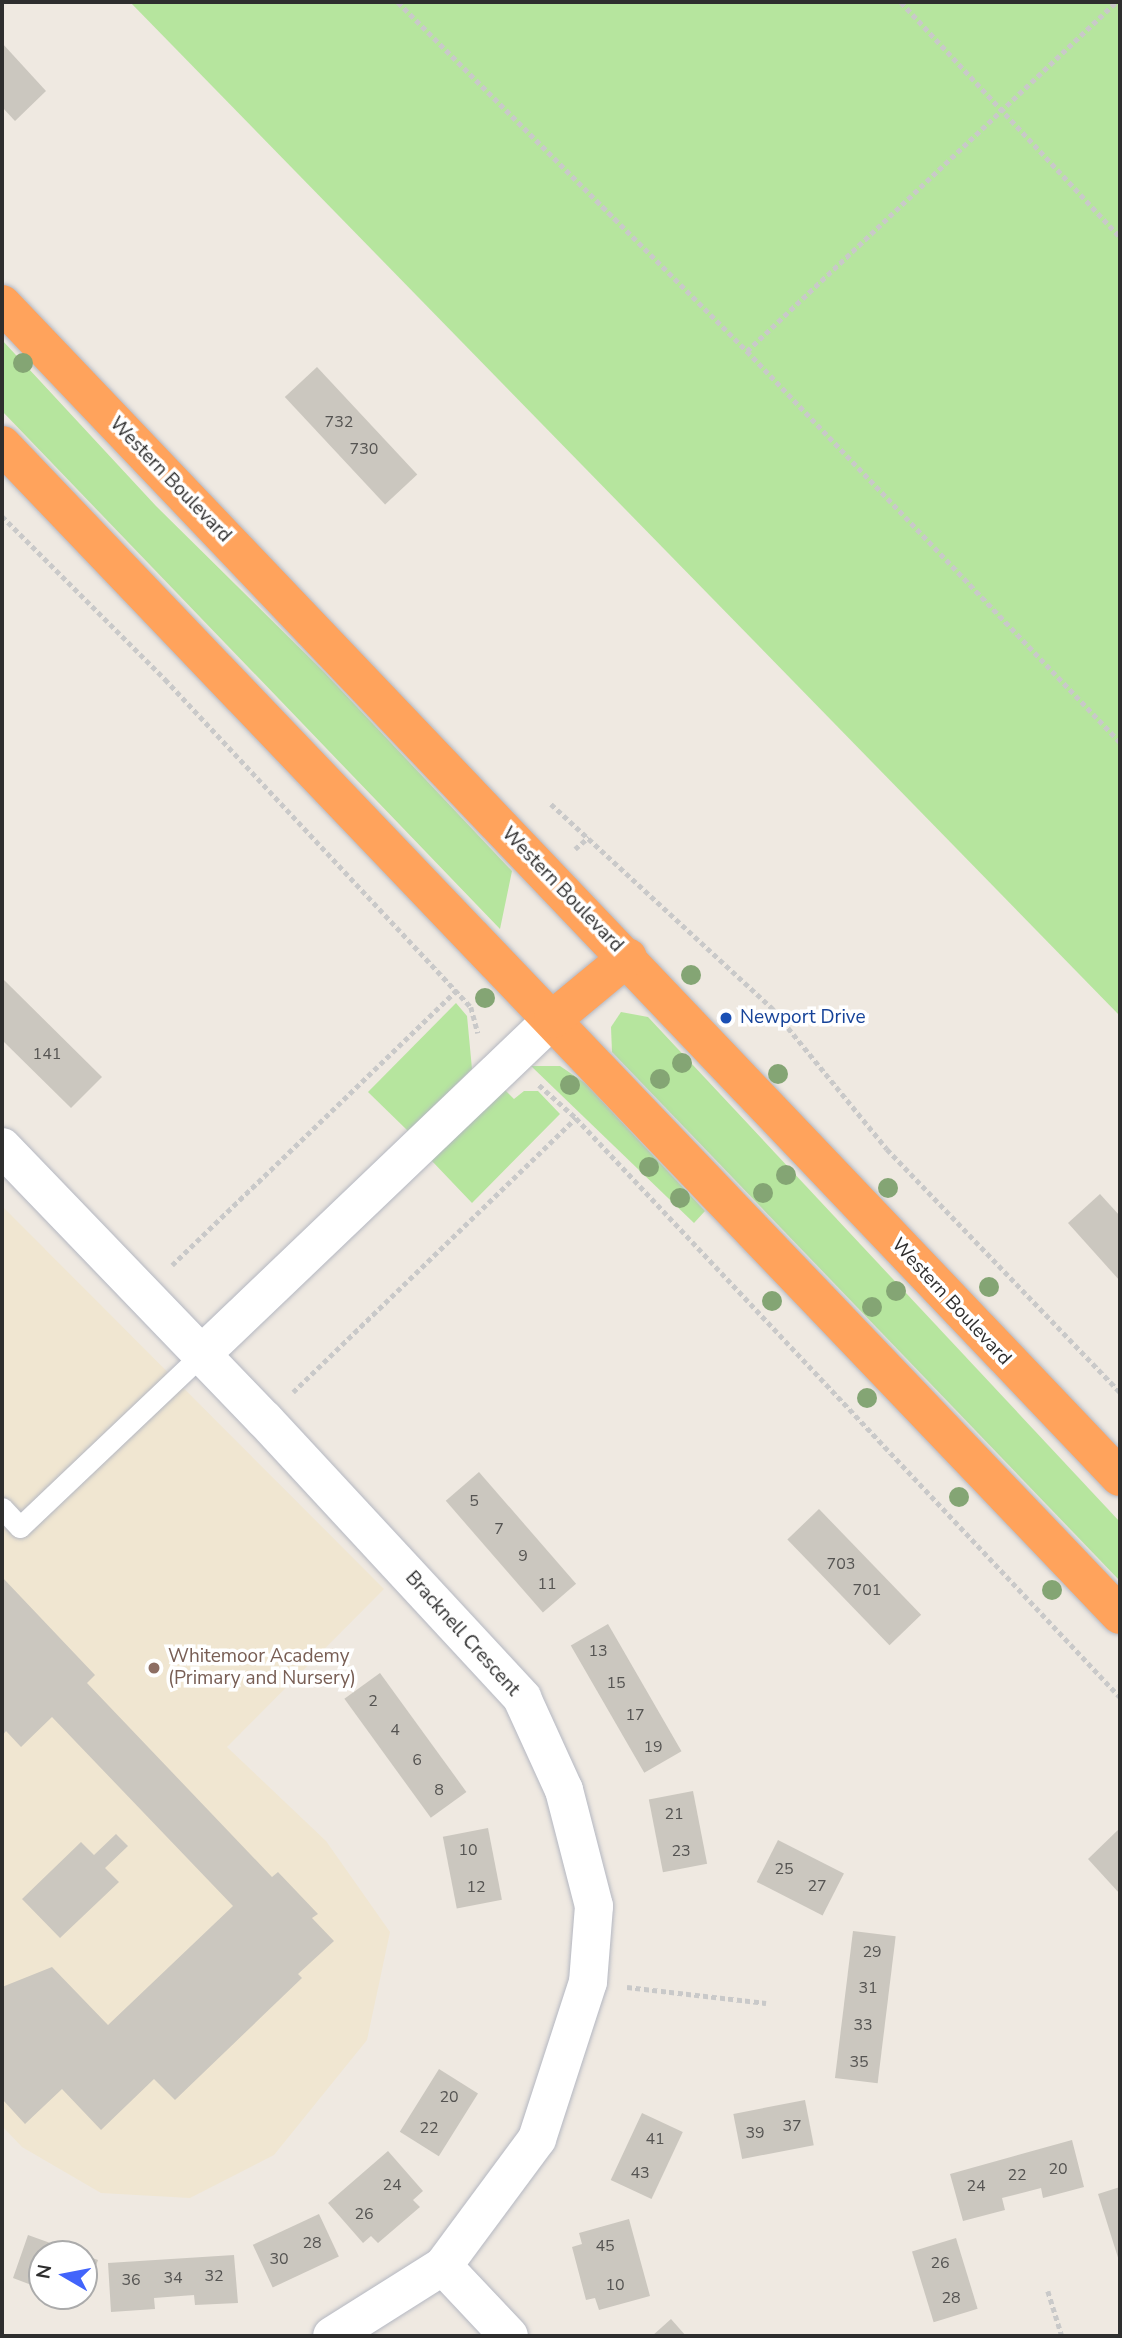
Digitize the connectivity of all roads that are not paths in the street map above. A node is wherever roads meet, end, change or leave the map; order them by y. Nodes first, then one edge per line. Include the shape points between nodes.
1 (2, 304) edge
2 (2, 445) edge
3 (628, 957) junction
4 (553, 1019) junction
5 (2, 1147) edge
6 (202, 1354) junction
7 (1120, 1478) edge
8 (2, 1508) edge
9 (1120, 1615) edge
10 (443, 2266) junction
11 (332, 2336) edge
12 (509, 2336) edge

1 - 3 highway, Western Boulevard
2 - 4 highway
3 - 4 highway
3 - 7 highway, Western Boulevard
4 - 6 street
4 - 9 highway
5 - 6 street, Bracknell Crescent
6 - 8 lane via 20,1527
6 - 10 street, Bracknell Crescent via 522,1698 564,1790 594,1906 588,1982 537,2139
10 - 11 street, Bracknell Crescent
10 - 12 street

